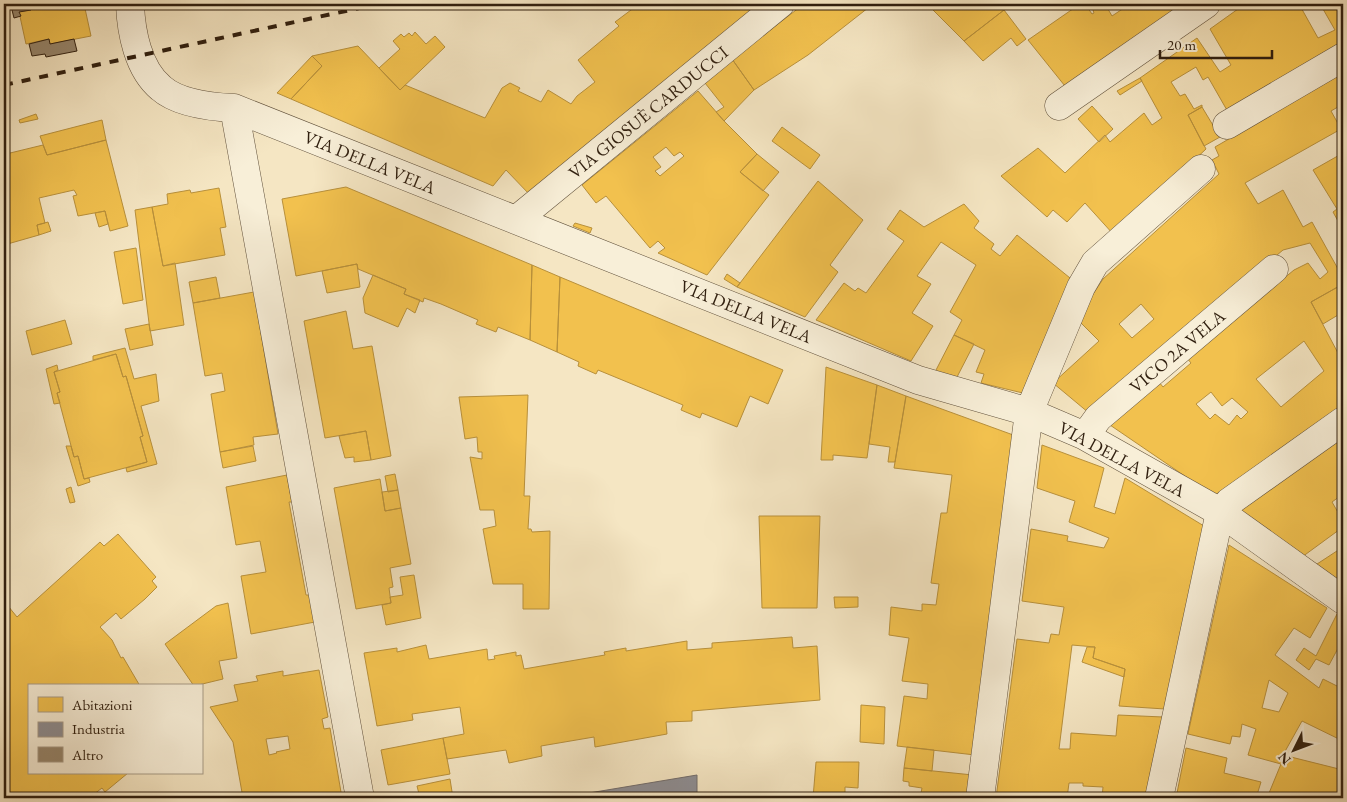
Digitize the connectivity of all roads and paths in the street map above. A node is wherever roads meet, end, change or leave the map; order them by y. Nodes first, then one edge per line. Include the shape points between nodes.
1 (130, 4) edge
2 (780, 4) edge
3 (1206, 4) edge
4 (1343, 57) edge
5 (1059, 106) dead end
6 (234, 108) junction
7 (1227, 125) dead end
8 (1201, 169) dead end
9 (516, 220) junction
10 (1274, 269) dead end
11 (1029, 412) junction
12 (1343, 421) edge
13 (1085, 436) junction
14 (1220, 512) junction
15 (1343, 600) edge
16 (360, 798) edge
17 (980, 798) edge
18 (1159, 798) edge

1 - 6 street, VIA DELLA VELA via 130,22 139,55 161,89 205,106
2 - 9 street, VIA GIOSUÈ CARDUCCI
3 - 5 street
4 - 7 street
6 - 9 street, VIA DELLA VELA
6 - 16 street
8 - 11 street via 1096,263 1081,286
9 - 11 street, VIA DELLA VELA via 918,380
10 - 13 street, VICO 2A VELA via 1098,418
11 - 13 street, VIA DELLA VELA
11 - 17 street
12 - 14 street via 1229,502
13 - 14 street, VIA DELLA VELA
14 - 15 street, VIA DELLA VELA
14 - 18 street

